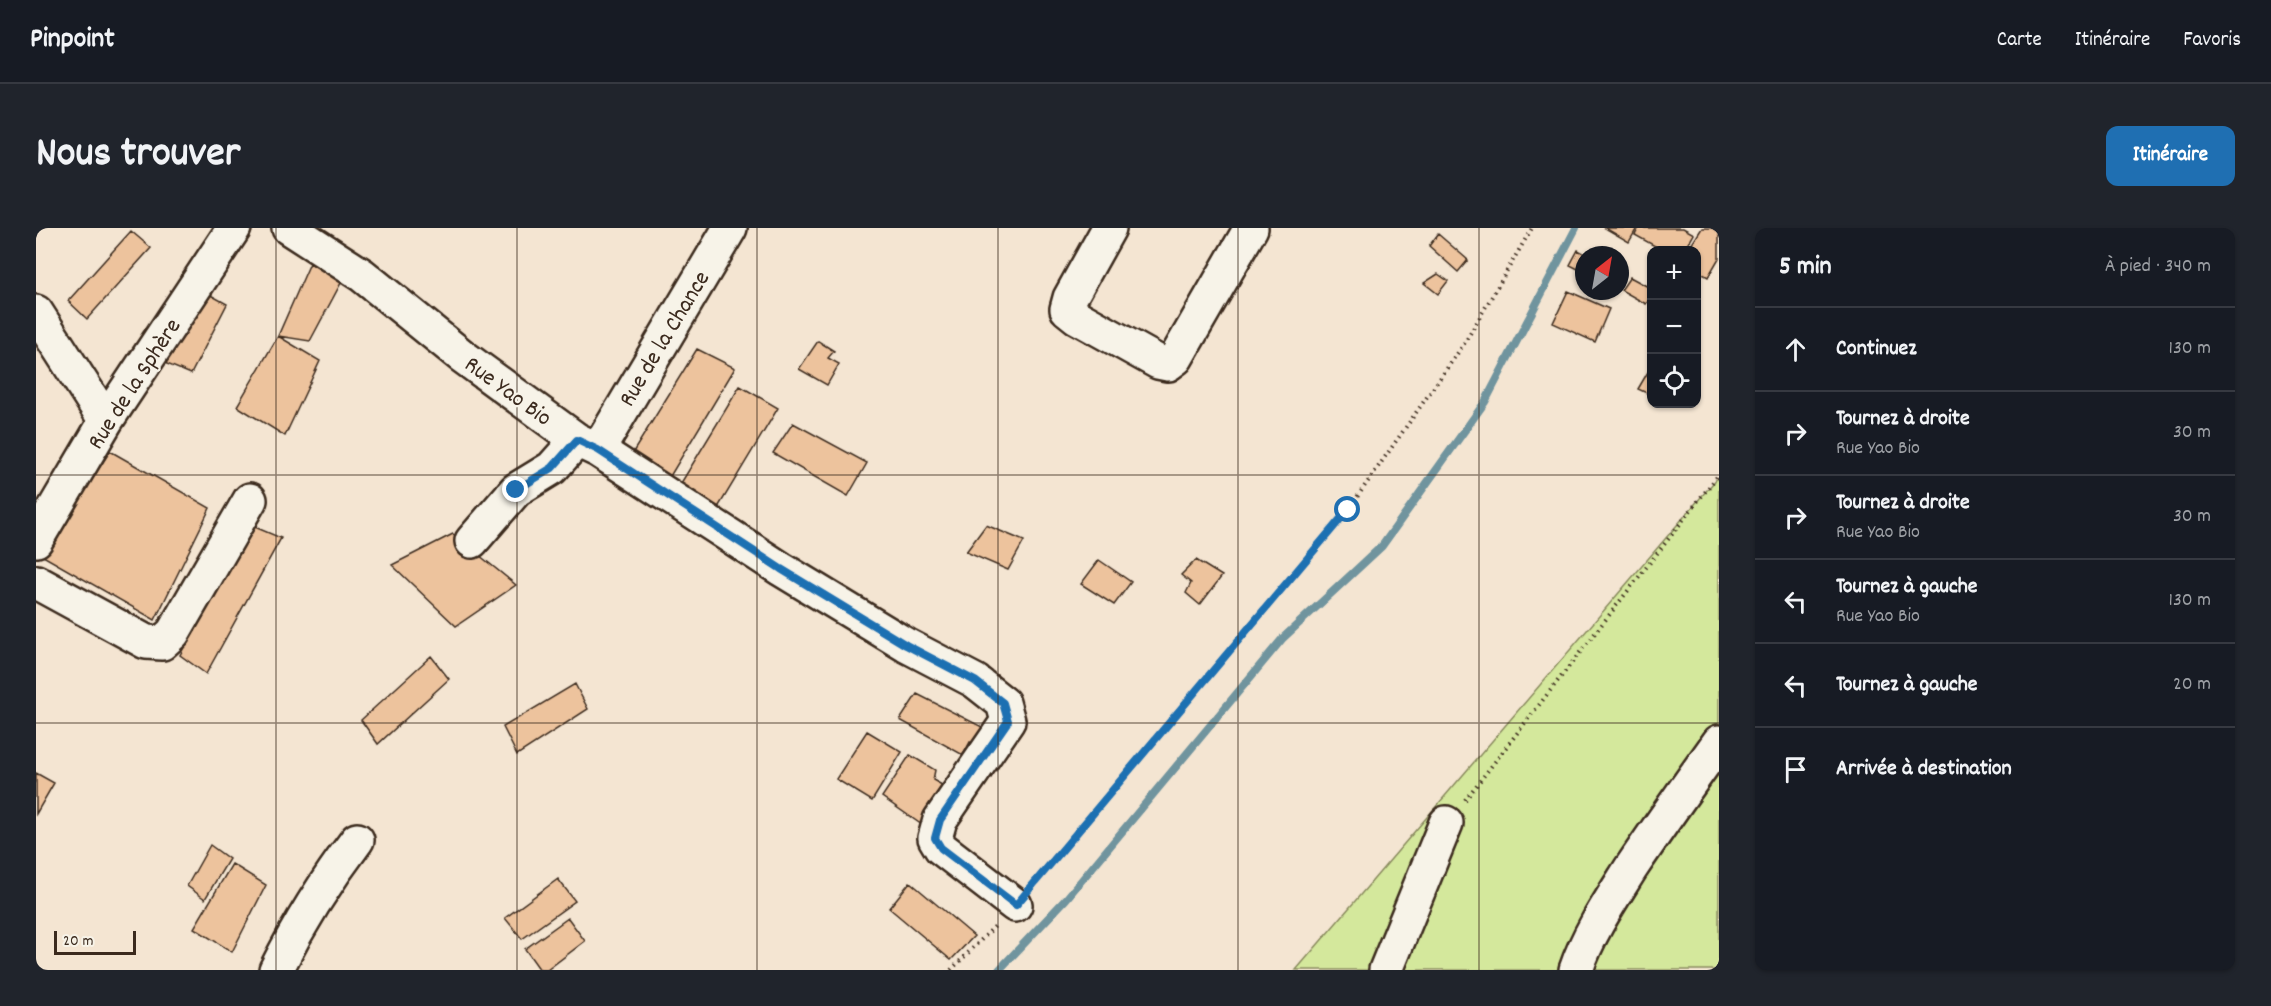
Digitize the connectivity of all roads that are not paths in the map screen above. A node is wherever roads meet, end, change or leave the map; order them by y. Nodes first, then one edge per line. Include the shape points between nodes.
1 (234, 228) edge
2 (289, 228) edge
3 (730, 228) edge
4 (1109, 228) edge
5 (1251, 228) edge
6 (36, 312) edge
7 (106, 421) junction
8 (587, 445) junction
9 (250, 500) dead end
10 (36, 540) edge
11 (472, 541) dead end
12 (36, 582) edge
13 (1719, 742) edge
14 (1446, 823) road end
15 (357, 840) dead end
16 (1016, 905) road end
17 (276, 970) edge
18 (1386, 970) edge
19 (1576, 970) edge

1 - 7 street, Rue de la Sphère
2 - 8 street, Rue Yao Bio via 362,275 462,357
3 - 8 street, Rue de la Chance
4 - 5 street via 1067,309 1158,362 1168,364 1176,358
6 - 7 street
7 - 10 street, Rue de la Sphère
8 - 11 street, Rue de la Chance via 516,490
8 - 16 street, Rue Yao Bio via 781,569 906,645 975,681 1003,703 1008,721 940,820 935,838 941,848
9 - 12 street via 174,633 162,643 146,642
13 - 19 street via 1610,901
14 - 18 street
15 - 17 street via 292,938

